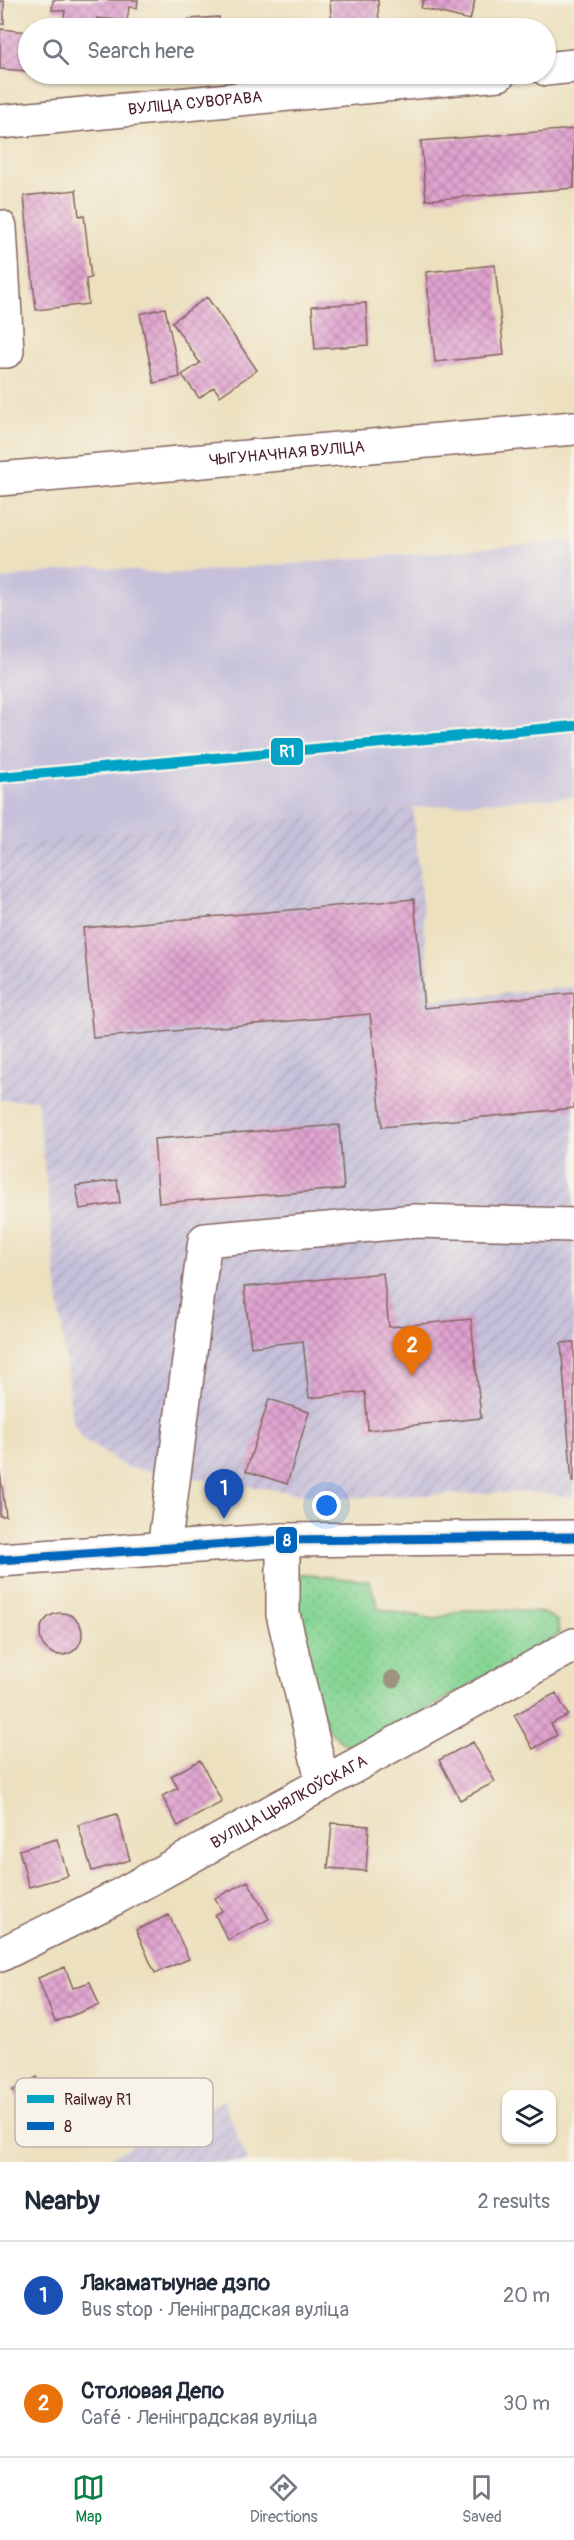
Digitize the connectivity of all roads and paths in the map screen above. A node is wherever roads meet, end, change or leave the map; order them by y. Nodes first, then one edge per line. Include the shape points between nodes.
1 (574, 66) edge
2 (556, 68) edge
3 (395, 84) edge
4 (0, 122) edge
5 (0, 226) edge
6 (0, 351) edge
7 (574, 428) edge
8 (0, 479) edge
9 (574, 1225) edge
10 (574, 1537) edge
11 (284, 1540) junction
12 (164, 1549) junction
13 (0, 1560) edge
14 (574, 1645) edge
15 (323, 1784) junction
16 (0, 1955) edge

1 - 2 street
3 - 4 street, ВУЛІЦА СУВОРАВА
5 - 6 street via 7,351
7 - 8 street, ЧЫГУНАЧНАЯ ВУЛІЦА
9 - 12 street via 415,1221 205,1240
10 - 11 street
11 - 12 street
11 - 15 street via 283,1614
12 - 13 street
14 - 15 street, ВУЛІЦА ЦЫЯЛКОЎСКАГА
15 - 16 street, ВУЛІЦА ЦЫЯЛКОЎСКАГА via 115,1898

